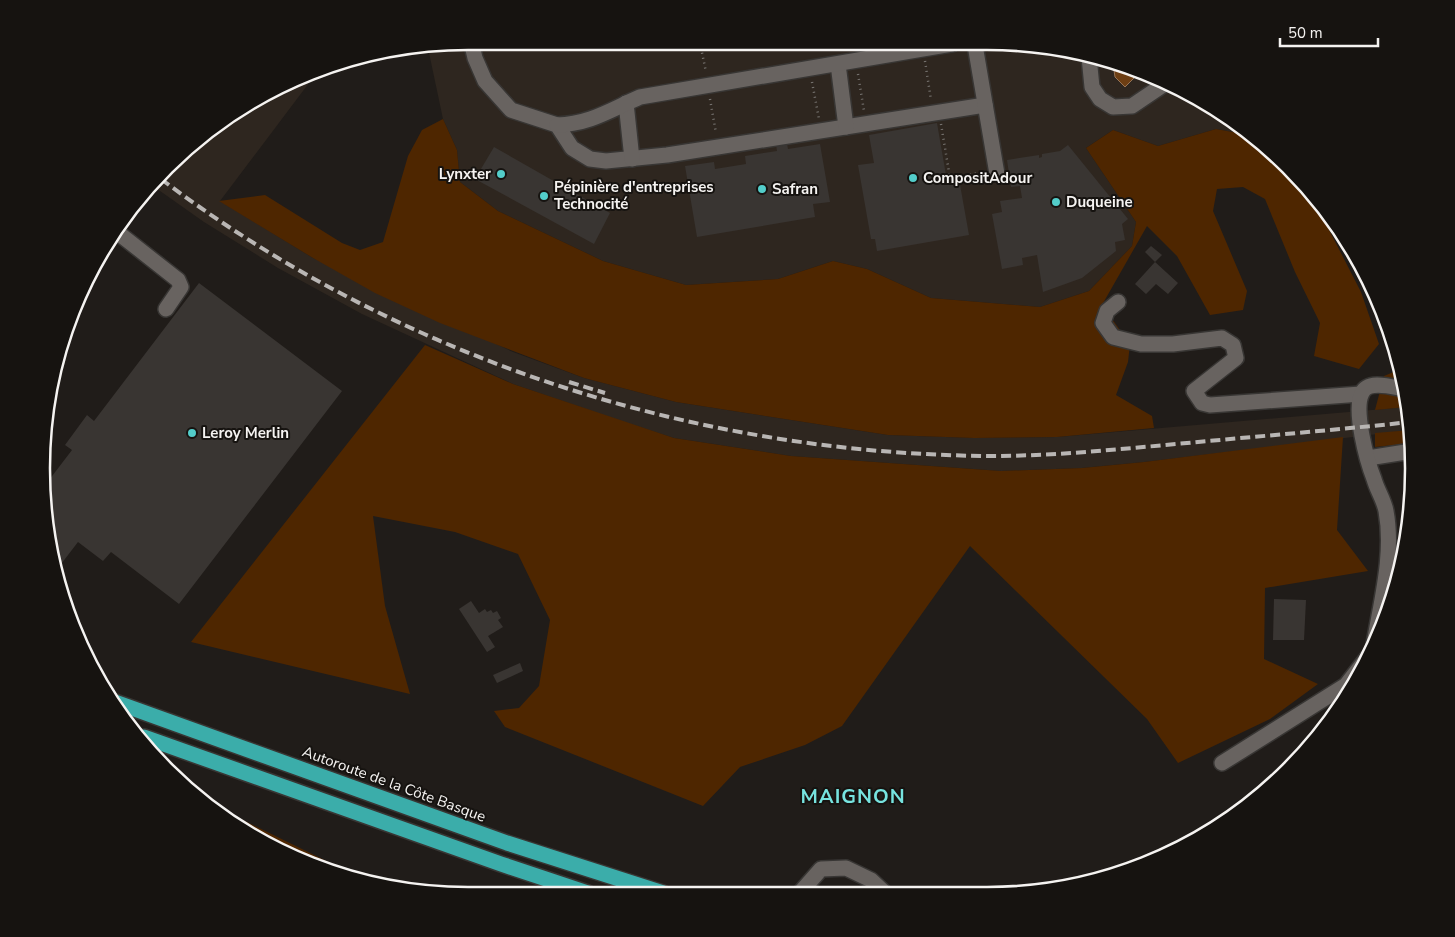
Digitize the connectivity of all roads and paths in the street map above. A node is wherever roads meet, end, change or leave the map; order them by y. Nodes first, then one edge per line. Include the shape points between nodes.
1 (473, 50) edge
2 (924, 50) joint
3 (976, 50) edge
4 (1090, 63) edge
5 (838, 64) junction
6 (857, 72) dead end
7 (812, 79) dead end
8 (1159, 87) edge
9 (626, 104) junction
10 (985, 105) junction
11 (936, 109) junction
12 (865, 117) dead end
13 (556, 125) junction
14 (820, 125) dead end
15 (846, 127) junction
16 (632, 159) junction
17 (992, 173) joint
18 (121, 235) edge
19 (1118, 302) dead end
20 (166, 309) dead end
21 (1397, 388) edge
22 (1361, 394) junction
23 (1404, 452) edge
24 (1368, 458) junction
25 (1382, 605) edge
26 (1343, 687) edge
27 (124, 705) edge
28 (150, 739) edge
29 (1222, 763) dead end
30 (570, 887) edge
31 (644, 887) edge
32 (805, 887) edge
33 (878, 887) edge

1 - 13 street via 485,81 511,110
2 - 5 street
2 - 11 path
3 - 10 street
4 - 8 street via 1092,86 1100,99 1113,107 1132,106
5 - 9 street via 640,97
5 - 15 street
6 - 12 path
7 - 14 path
9 - 13 street via 594,120
9 - 16 street
10 - 11 street
10 - 17 street
11 - 15 street
11 - 17 path via 950,178
13 - 16 street via 572,148 590,159
15 - 16 street
18 - 20 street via 178,280 181,287
19 - 22 street via 1107,311 1103,323 1113,337 1142,344 1222,338 1233,345 1236,358 1194,391 1202,403
21 - 22 street via 1372,385
22 - 24 street via 1361,425
23 - 24 street
24 - 25 street via 1386,508 1390,538
26 - 29 street
27 - 31 highway, Autoroute de la Côte Basque via 507,843
28 - 30 highway
32 - 33 street via 821,869 846,868

